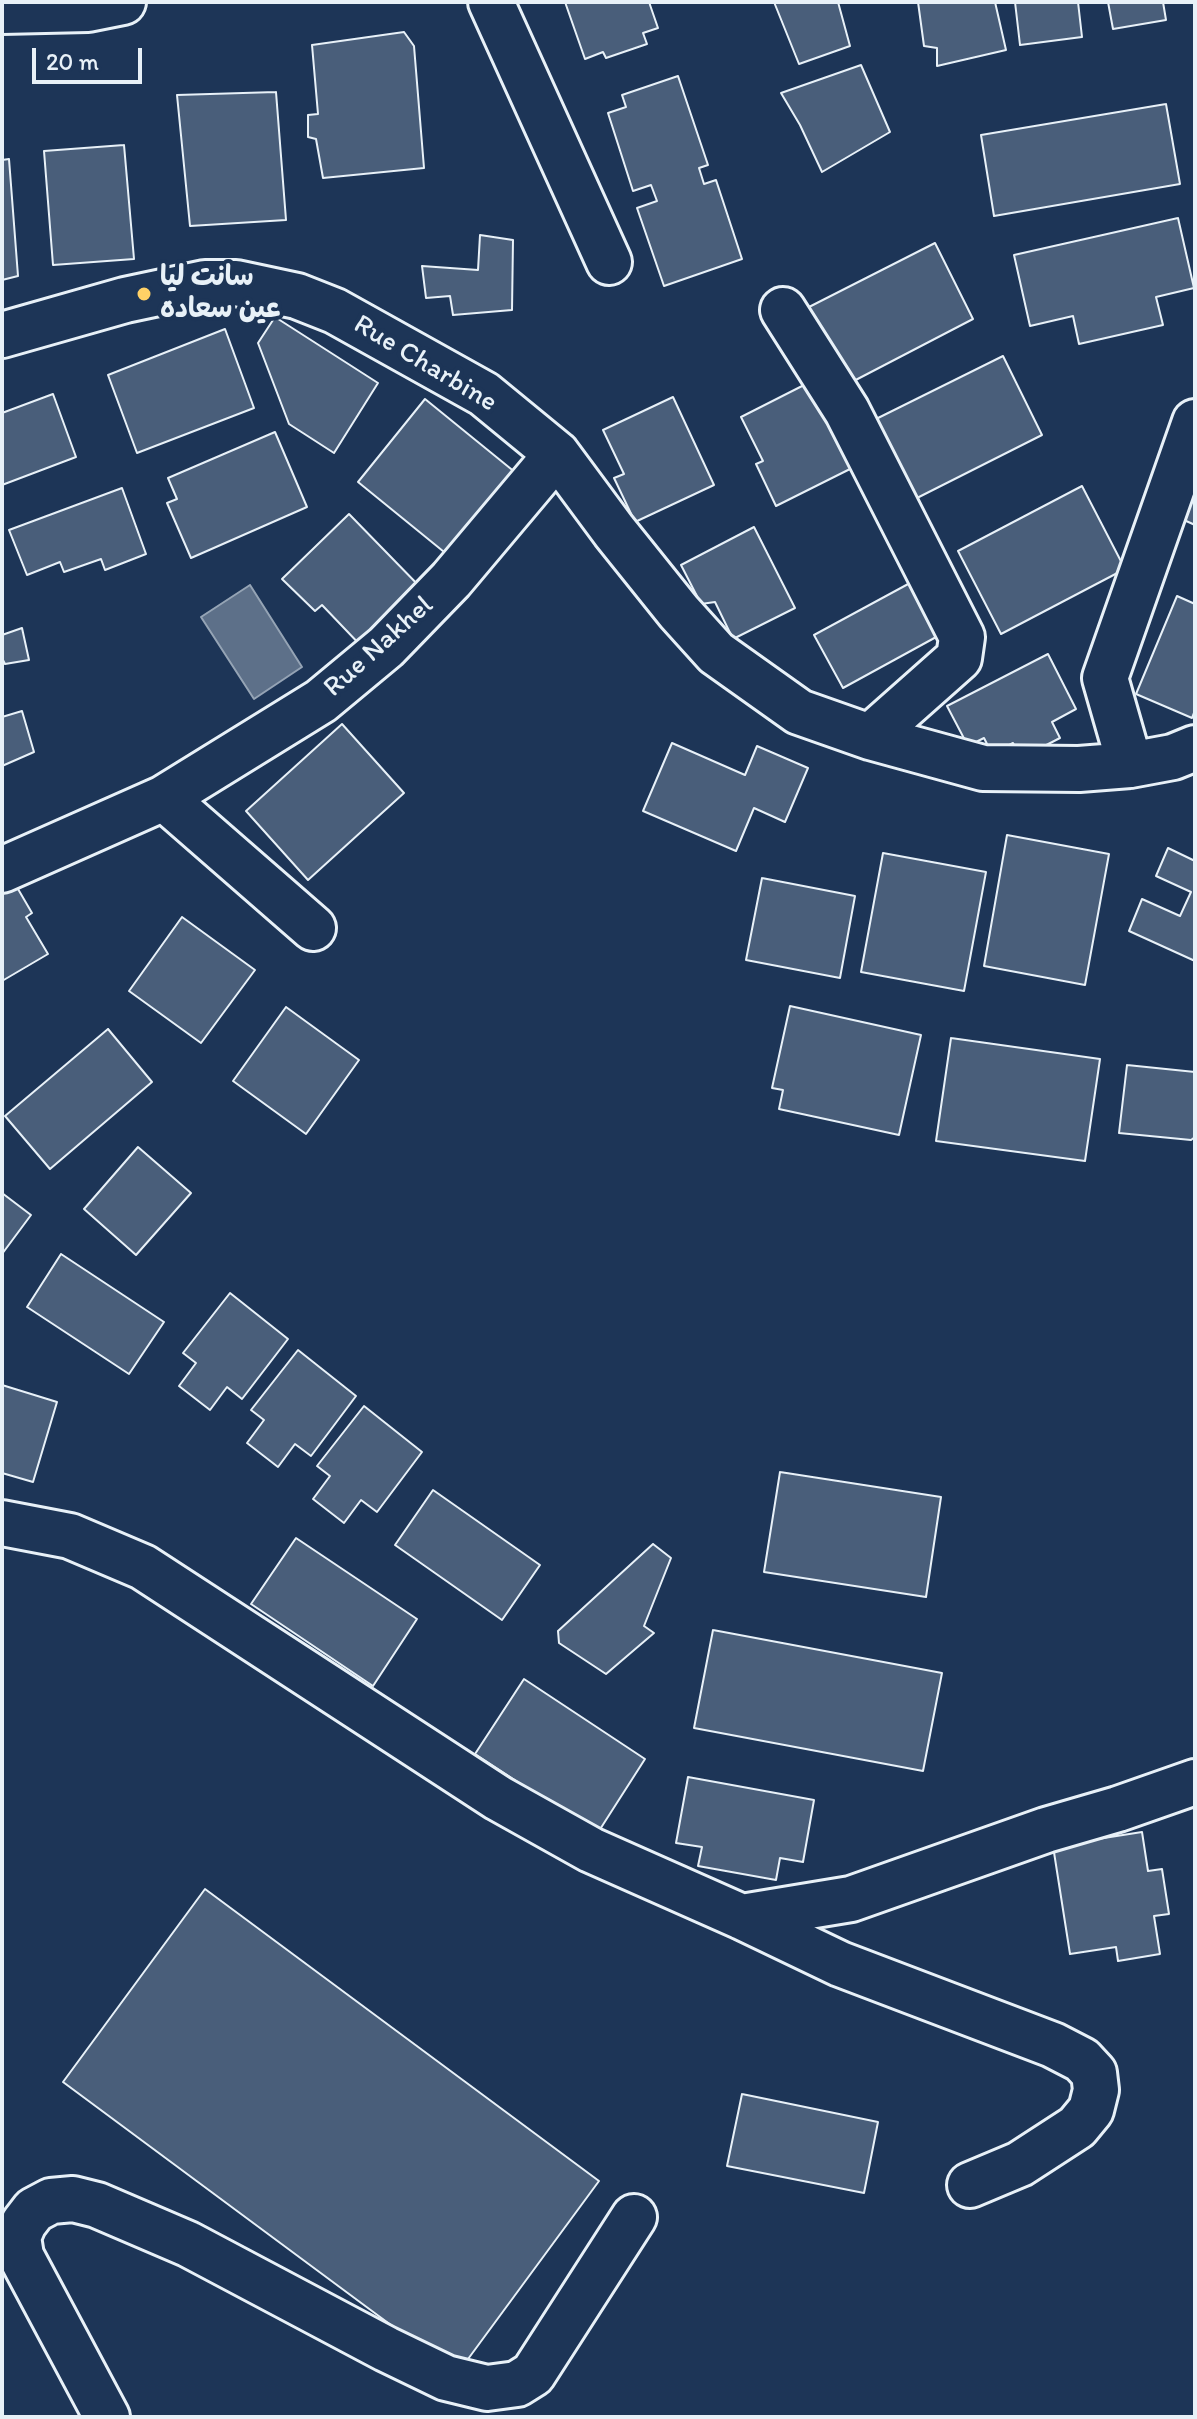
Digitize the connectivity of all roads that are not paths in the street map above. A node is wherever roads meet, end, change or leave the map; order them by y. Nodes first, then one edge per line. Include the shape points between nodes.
1 (123, 2) edge
2 (491, 2) edge
3 (2, 11) edge
4 (609, 262) dead end
5 (783, 310) dead end
6 (2, 335) edge
7 (1195, 422) edge
8 (557, 454) junction
9 (870, 737) junction
10 (1195, 748) edge
11 (1130, 765) junction
12 (164, 798) junction
13 (2, 870) edge
14 (313, 928) dead end
15 (2, 1523) edge
16 (1195, 1782) edge
17 (742, 1917) junction
18 (970, 2185) dead end
19 (634, 2217) dead end
20 (107, 2417) edge

1 - 3 street via 88,9
2 - 4 street
5 - 9 street via 847,411 962,637 959,658
6 - 8 street, Rue Charbine via 205,283 267,287 335,311 484,394
7 - 11 street via 1105,678
8 - 9 street, Rue Charbine via 716,653 799,712
8 - 12 street, Rue Nakhel via 451,580 386,647 321,701
9 - 11 street, Rue Charbine via 983,768
10 - 11 street, Rue Charbine
12 - 13 street, Rue Nakhel
12 - 14 street
15 - 17 street via 70,1536 143,1567 498,1798 591,1850
16 - 17 street via 851,1899
17 - 18 street via 840,1964 1053,2045 1094,2073 1091,2110 1077,2127 1020,2164
19 - 20 street via 533,2374 501,2388 446,2378 188,2244 97,2205 51,2201 24,2223 18,2237 21,2256

